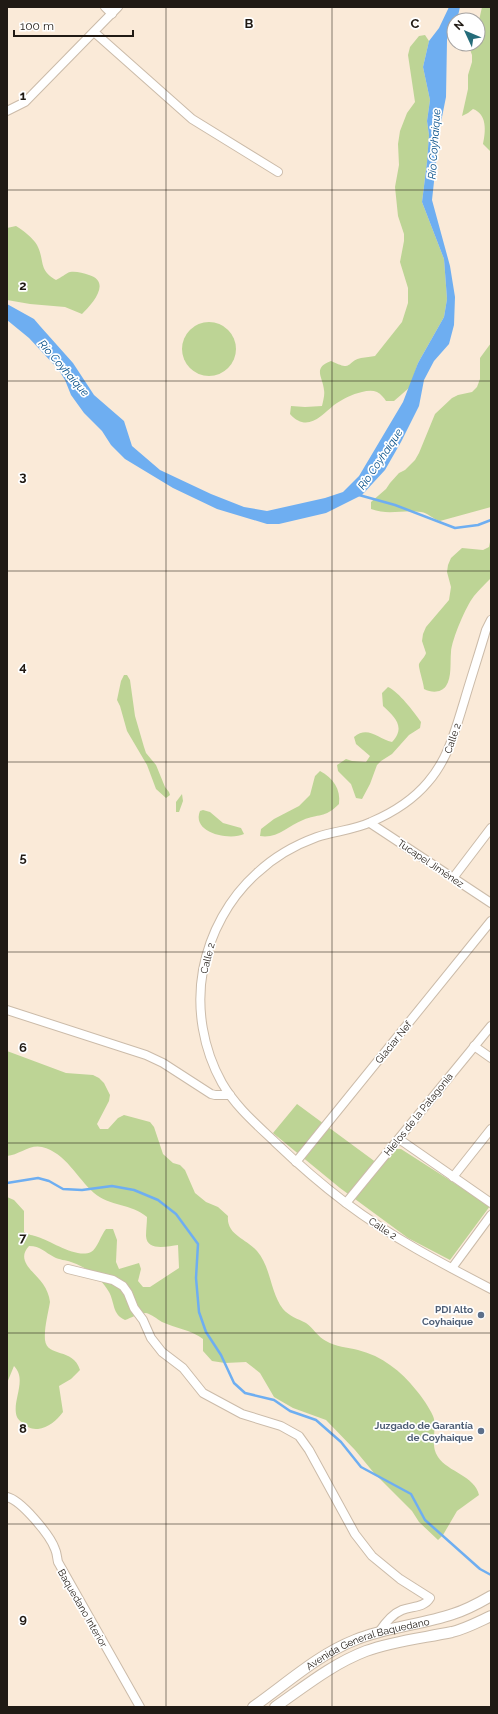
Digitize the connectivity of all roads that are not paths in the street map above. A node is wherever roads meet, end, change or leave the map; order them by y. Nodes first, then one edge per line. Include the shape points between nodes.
1 (105, 7) edge
2 (118, 7) edge
3 (112, 14) junction
4 (94, 32) junction
5 (7, 110) edge
6 (278, 172) dead end
7 (491, 620) edge
8 (370, 823) junction
9 (491, 828) edge
10 (453, 878) junction
11 (491, 903) edge
12 (491, 921) edge
13 (7, 1010) edge
14 (491, 1026) edge
15 (474, 1046) junction
16 (491, 1058) edge
17 (230, 1096) junction
18 (491, 1129) edge
19 (399, 1139) junction
20 (296, 1162) junction
21 (453, 1177) junction
22 (346, 1203) junction
23 (491, 1203) edge
24 (491, 1215) edge
25 (452, 1268) junction
26 (68, 1269) dead end
27 (491, 1289) edge
28 (7, 1497) edge
29 (491, 1596) edge
30 (491, 1616) edge
31 (379, 1632) junction
32 (140, 1707) edge
33 (253, 1707) edge
34 (275, 1707) edge

1 - 3 street
2 - 3 street
3 - 4 street
4 - 5 street via 25,102
4 - 6 street via 192,119
7 - 8 street, Calle 2 via 442,764 409,801
8 - 10 street, Tucapel Jiménez
8 - 17 street, Calle 2 via 302,843 277,857 244,886 219,921 205,962 201,1011 211,1059
9 - 10 street
10 - 11 street, Tucapel Jiménez
12 - 20 street, Glaciar Nef
13 - 17 street via 146,1055 211,1094
14 - 15 street, Hielos de la Patagonia
15 - 16 street
15 - 19 street, Hielos de la Patagonia
17 - 20 street, Calle 2 via 247,1117
18 - 21 street
19 - 21 street
19 - 22 street, Hielos de la Patagonia
20 - 22 street, Calle 2
21 - 23 street
22 - 25 street, Calle 2 via 398,1238
24 - 25 street
25 - 27 street, Calle 2
26 - 31 street via 113,1280 123,1286 151,1338 162,1352 183,1368 203,1393 242,1414 282,1426 299,1436 355,1534 372,1556 400,1579 430,1598 422,1605 402,1610 391,1617
28 - 32 street, Baquedano Interior via 18,1501 40,1526
29 - 31 main road, Avenida General Baquedano via 453,1614
30 - 34 main road, Avenida General Baquedano via 453,1632 406,1640 366,1651 325,1672
31 - 33 main road, Avenida General Baquedano via 322,1656

